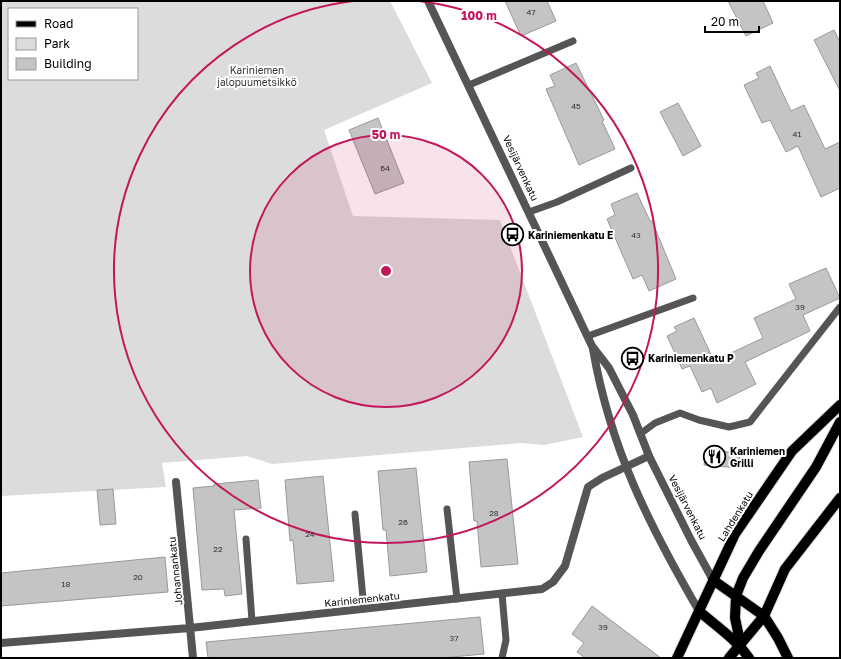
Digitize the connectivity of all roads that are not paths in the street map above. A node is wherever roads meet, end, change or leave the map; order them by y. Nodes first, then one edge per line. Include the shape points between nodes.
1 (428, 1) edge
2 (573, 41) dead end
3 (469, 86) junction
4 (631, 168) dead end
5 (529, 212) junction
6 (693, 298) dead end
7 (840, 307) edge
8 (588, 336) junction
9 (592, 346) junction
10 (840, 405) edge
11 (840, 422) edge
12 (640, 434) junction
13 (649, 456) junction
14 (624, 466) junction
15 (176, 482) dead end
16 (840, 498) edge
17 (447, 509) dead end
18 (355, 514) dead end
19 (246, 540) dead end
20 (713, 580) junction
21 (502, 594) junction
22 (736, 596) junction
23 (457, 599) junction
24 (364, 609) junction
25 (699, 611) junction
26 (764, 616) junction
27 (252, 621) junction
28 (190, 628) junction
29 (1, 644) edge
30 (741, 646) junction
31 (193, 658) edge
32 (502, 658) edge
33 (677, 658) edge
34 (729, 658) edge
35 (749, 658) edge
36 (788, 658) edge

1 - 3 street, Vesijärvenkatu
2 - 3 lane
3 - 5 street, Vesijärvenkatu
4 - 5 lane
5 - 8 street, Vesijärvenkatu
6 - 8 lane
7 - 12 lane via 750,422 729,427 680,413 656,423
8 - 9 street, Vesijärvenkatu
9 - 12 street, Vesijärvenkatu via 609,368
9 - 14 street, Vesijärvenkatu via 598,380
10 - 20 main road, Lahdenkatu via 792,451 735,534
11 - 22 main road via 816,467 759,551
12 - 13 street, Vesijärvenkatu
13 - 14 street, Kariniemenkatu
13 - 20 street, Vesijärvenkatu
14 - 21 street, Kariniemenkatu via 588,487 565,566 553,582 542,589
14 - 25 street, Vesijärvenkatu via 656,534
15 - 28 street, Johannankatu
16 - 26 main road via 785,569
17 - 23 lane
18 - 24 lane
19 - 27 lane
20 - 22 main road, Vesijärvenkatu
20 - 25 main road, Lahdenkatu
21 - 23 street, Kariniemenkatu
21 - 32 lane via 506,640
22 - 26 main road, Vesijärvenkatu
22 - 30 main road via 735,618
23 - 24 street, Kariniemenkatu
24 - 27 street, Kariniemenkatu
25 - 30 main road, Vesijärvenkatu
25 - 33 main road, Lahdenkatu
26 - 30 main road
26 - 36 main road, Vesijärvenkatu
27 - 28 street, Kariniemenkatu
28 - 29 street, Kariniemenkatu
28 - 31 street, Johannankatu
30 - 34 main road
30 - 35 main road, Vesijärvenkatu

